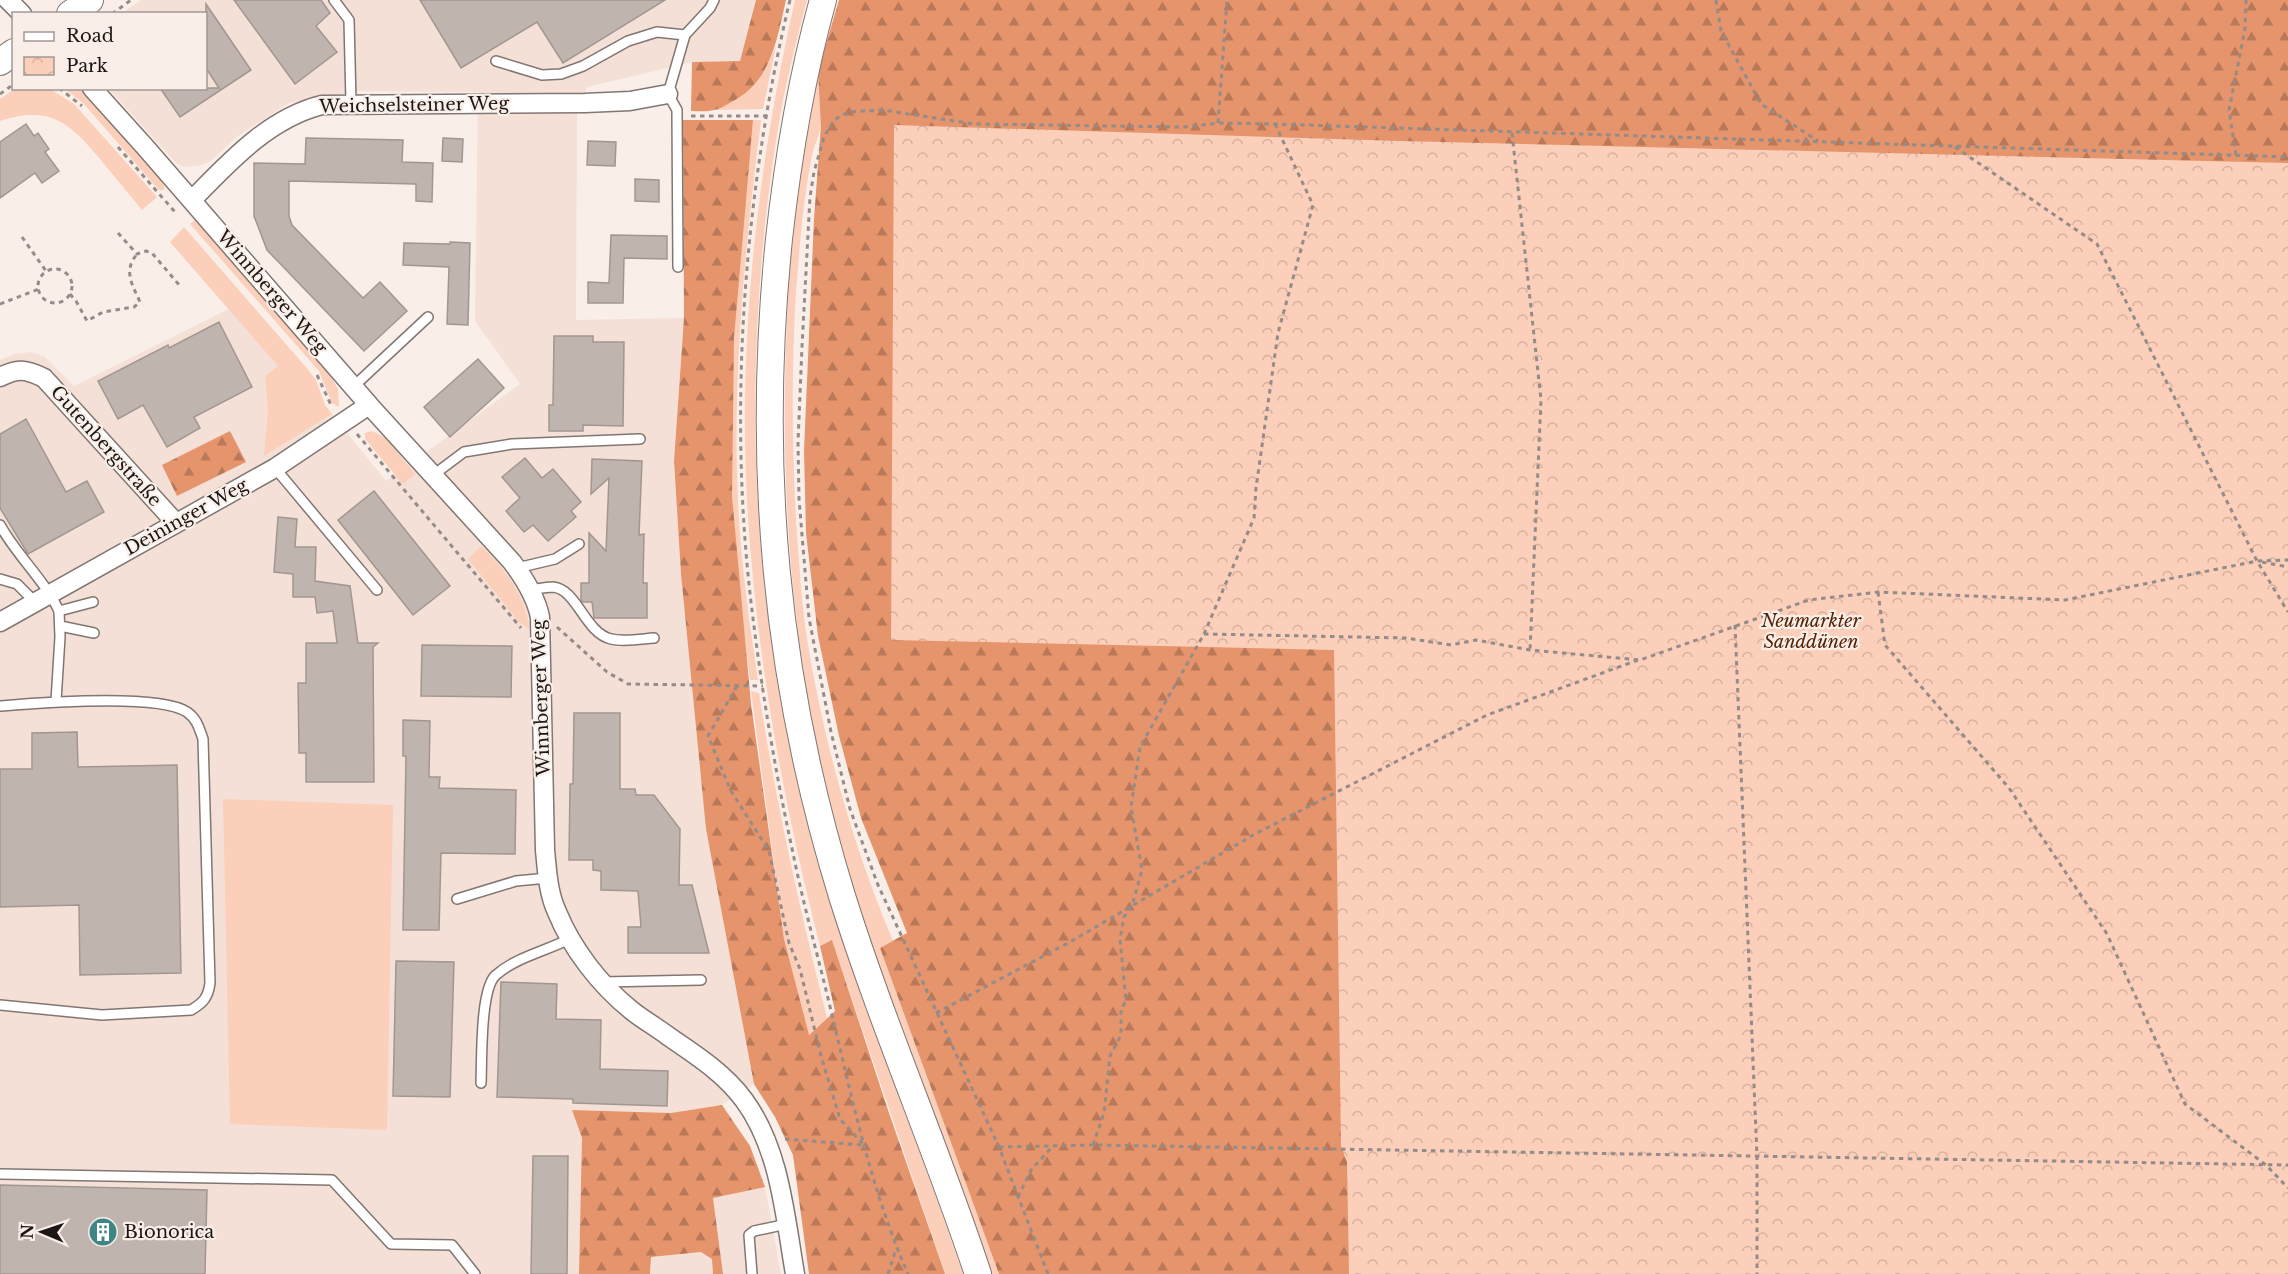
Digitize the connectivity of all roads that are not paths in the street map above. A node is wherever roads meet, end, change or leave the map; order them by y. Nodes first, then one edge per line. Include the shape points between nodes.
1 (8, 0) edge
2 (90, 0) edge
3 (334, 0) edge
4 (714, 0) edge
5 (823, 0) edge
6 (20, 12) edge
7 (73, 12) edge
8 (686, 34) junction
9 (496, 61) dead end
10 (94, 90) edge
11 (668, 94) junction
12 (351, 103) junction
13 (192, 200) junction
14 (678, 267) dead end
15 (428, 317) dead end
16 (0, 377) edge
17 (353, 387) junction
18 (369, 405) junction
19 (640, 439) dead end
20 (275, 468) junction
21 (432, 476) junction
22 (175, 522) junction
23 (0, 525) edge
24 (579, 544) dead end
25 (517, 568) junction
26 (0, 579) edge
27 (377, 590) dead end
28 (530, 590) junction
29 (43, 597) junction
30 (93, 602) dead end
31 (58, 611) junction
32 (0, 622) edge
33 (60, 626) junction
34 (94, 633) dead end
35 (654, 638) dead end
36 (56, 701) junction
37 (0, 706) edge
38 (548, 878) junction
39 (458, 899) dead end
40 (571, 938) junction
41 (701, 980) dead end
42 (602, 982) junction
43 (0, 1005) edge
44 (481, 1083) dead end
45 (0, 1174) edge
46 (787, 1224) junction
47 (475, 1274) edge
48 (753, 1274) edge
49 (795, 1274) edge
50 (978, 1274) edge

1 - 6 street
2 - 7 main road
3 - 12 lane via 349,20
4 - 8 lane
5 - 50 main road via 793,131 774,289 769,426 776,575 799,728 842,897
8 - 9 lane via 657,32 628,41 561,74 542,75
8 - 11 lane
10 - 13 street, Winnberger Weg
11 - 12 street, Weichselsteiner Weg via 585,103
11 - 14 lane via 676,105 677,116
12 - 13 street, Weichselsteiner Weg via 322,105 290,116 246,147
13 - 17 street, Winnberger Weg
15 - 17 lane
16 - 22 street, Gutenbergstraße via 19,370 44,378
17 - 18 street, Winnberger Weg
18 - 20 street, Deininger Weg
18 - 21 street, Winnberger Weg
19 - 21 lane via 512,444 474,450 464,452
20 - 22 street, Deininger Weg
20 - 27 lane
21 - 25 street, Winnberger Weg
22 - 29 street, Deininger Weg
23 - 29 lane
24 - 25 lane via 555,560
25 - 28 street, Winnberger Weg
26 - 29 lane
28 - 35 lane via 554,587 567,591 597,631 611,639
28 - 38 street, Winnberger Weg via 538,610 541,649
29 - 31 lane
29 - 32 street, Deininger Weg
30 - 31 lane
31 - 33 lane
33 - 34 lane
33 - 36 lane
36 - 37 lane
36 - 43 lane via 171,705 197,722 203,739 208,995 191,1010 102,1015
38 - 39 lane via 516,882
38 - 40 street, Winnberger Weg via 556,911
40 - 42 street, Winnberger Weg
40 - 44 lane via 495,976 488,990 484,1017
41 - 42 lane
42 - 46 street, Winnberger Weg via 630,1010 724,1076 746,1103 765,1138
45 - 47 lane via 332,1180 391,1244 452,1245
46 - 48 lane via 749,1235
46 - 49 street, Winnberger Weg

